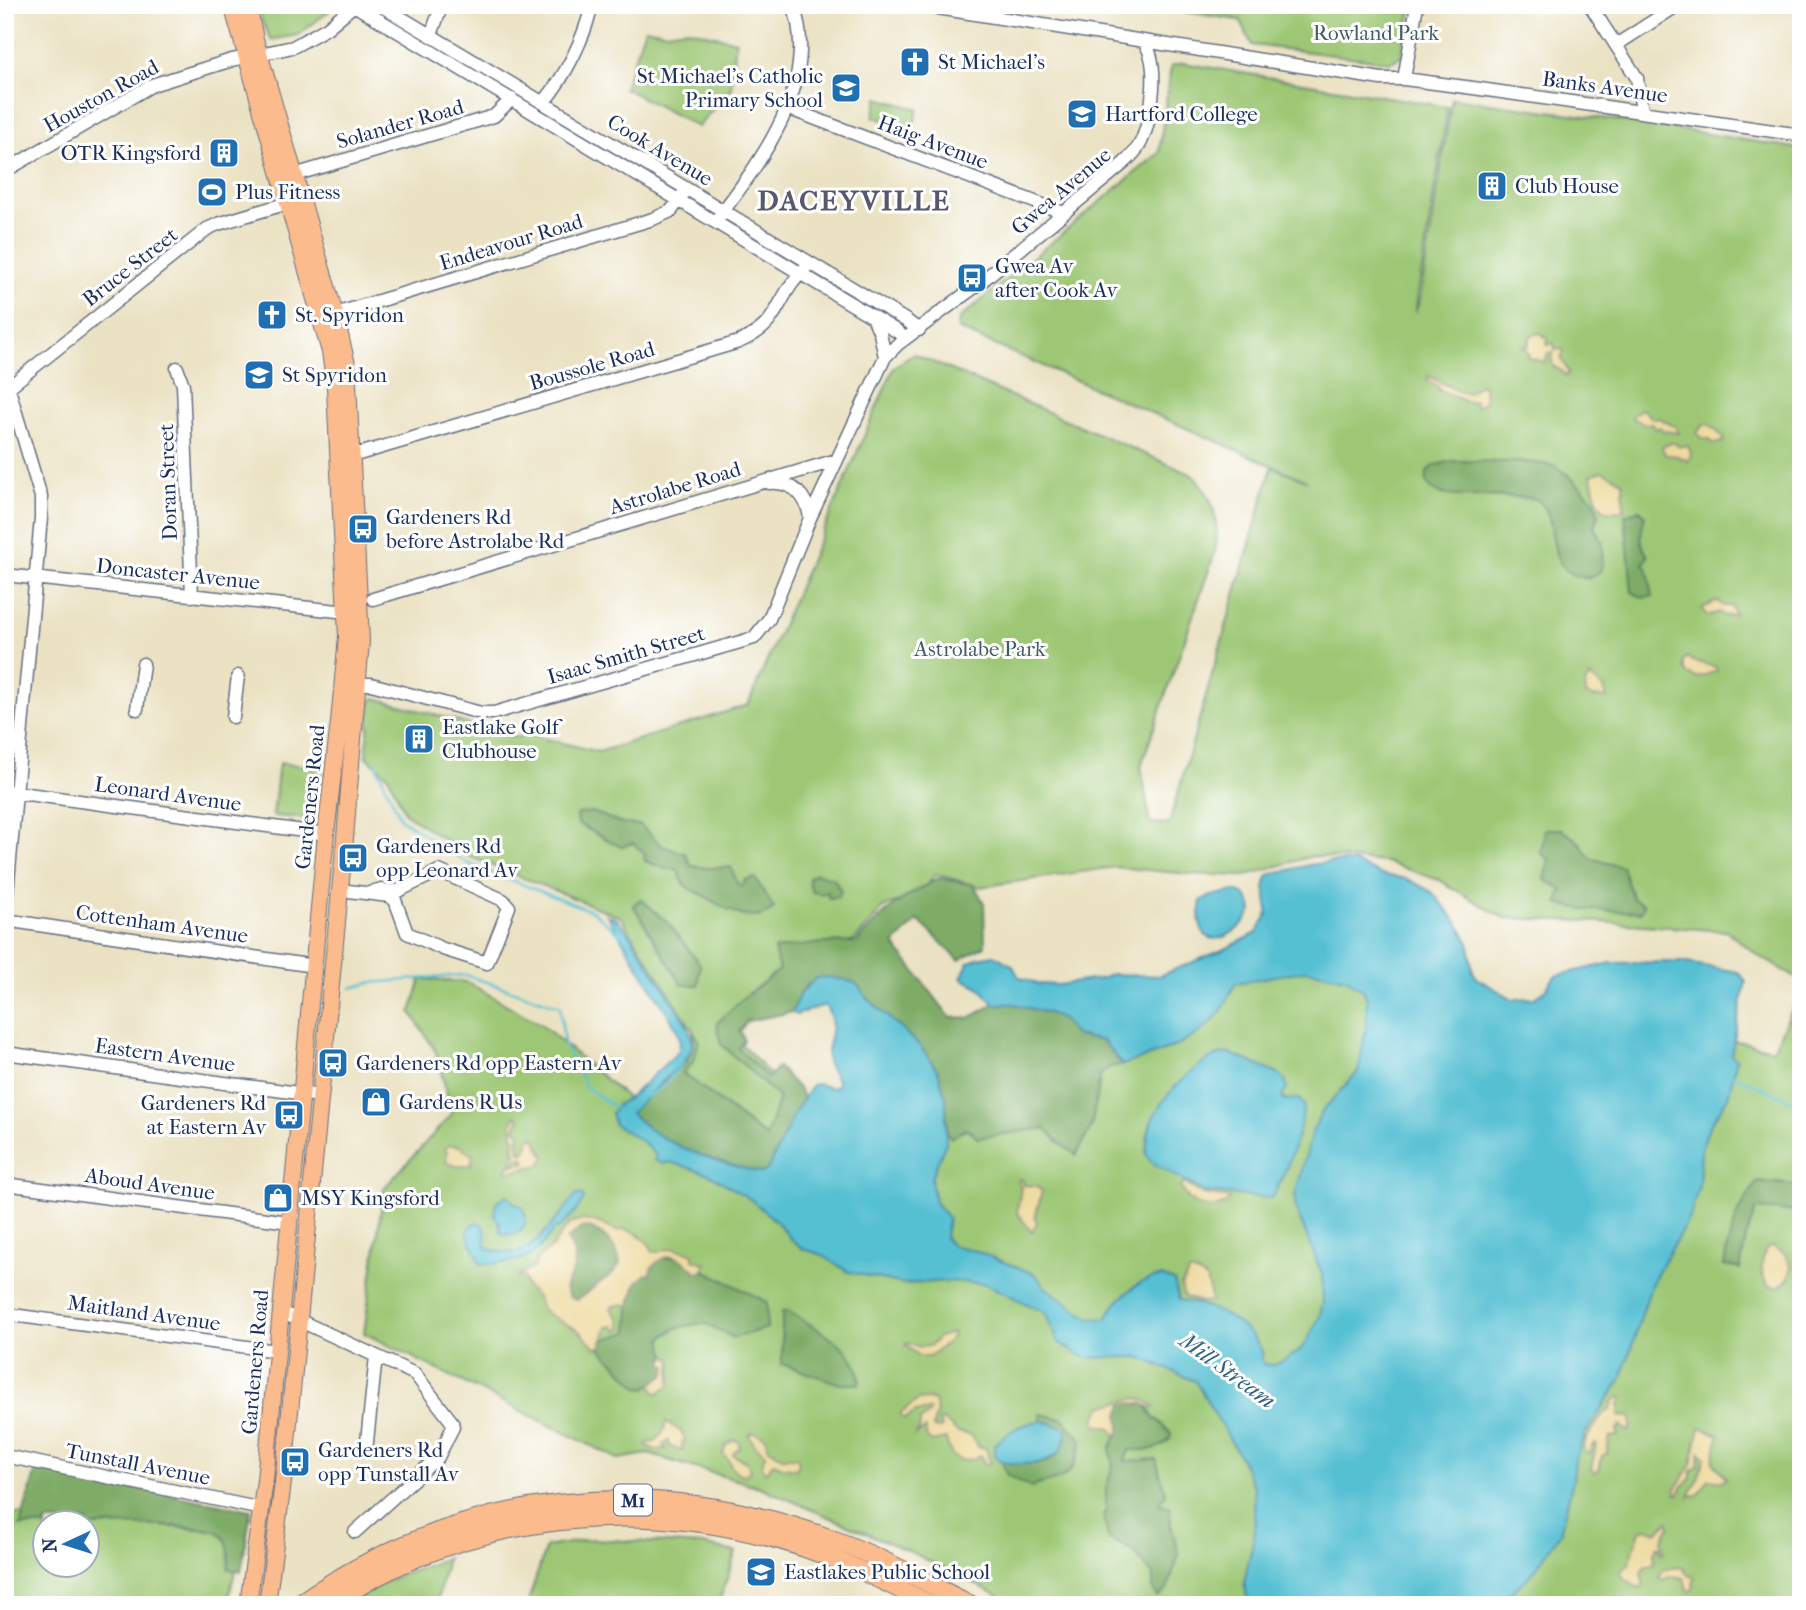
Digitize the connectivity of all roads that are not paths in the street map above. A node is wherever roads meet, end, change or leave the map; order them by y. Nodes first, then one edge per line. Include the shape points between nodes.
1 (232, 5) edge
2 (248, 5) edge
3 (354, 5) edge
4 (380, 5) edge
5 (442, 5) edge
6 (592, 5) edge
7 (793, 5) edge
8 (919, 5) edge
9 (951, 5) edge
10 (1417, 5) edge
11 (1590, 5) edge
12 (1678, 5) edge
13 (431, 35) junction
14 (1143, 41) junction
15 (1616, 45) junction
16 (253, 56) junction
17 (1404, 79) junction
18 (512, 99) junction
19 (544, 102) junction
20 (787, 108) junction
21 (1642, 111) junction
22 (1801, 135) edge
23 (5, 171) edge
24 (294, 175) junction
25 (683, 195) junction
26 (288, 203) junction
27 (1065, 213) junction
28 (719, 216) junction
29 (805, 268) junction
30 (335, 314) junction
31 (873, 317) junction
32 (919, 330) junction
33 (905, 339) junction
34 (885, 357) junction
35 (177, 368) dead end
36 (7, 381) edge
37 (352, 456) junction
38 (837, 460) junction
39 (755, 484) junction
40 (810, 518) junction
41 (5, 575) edge
42 (36, 578) junction
43 (192, 596) junction
44 (373, 599) dead end
45 (346, 612) junction
46 (143, 664) dead end
47 (238, 676) dead end
48 (359, 684) junction
49 (137, 709) dead end
50 (233, 717) dead end
51 (340, 722) junction
52 (11, 792) edge
53 (326, 834) junction
54 (340, 890) junction
55 (372, 892) junction
56 (5, 918) edge
57 (314, 966) junction
58 (5, 1053) edge
59 (301, 1094) junction
60 (320, 1096) junction
61 (5, 1184) edge
62 (289, 1222) junction
63 (281, 1312) junction
64 (5, 1314) edge
65 (299, 1320) junction
66 (278, 1352) junction
67 (376, 1356) junction
68 (366, 1451) dead end
69 (5, 1456) edge
70 (262, 1508) junction
71 (355, 1532) dead end
72 (248, 1605) edge
73 (267, 1605) edge
74 (298, 1605) edge
75 (329, 1605) edge
76 (931, 1605) edge
77 (971, 1605) edge

1 - 16 main road, Gardeners Road
2 - 16 main road, Gardeners Road
3 - 16 street, Houston Road via 314,37
3 - 18 street, Cook Avenue
4 - 13 street, Cook Avenue
5 - 13 street
6 - 19 street via 583,35
7 - 20 street via 798,24 797,67
8 - 14 street, Banks Avenue
9 - 17 street, Banks Avenue via 1384,72
10 - 17 street
11 - 15 street
12 - 15 street
13 - 19 street, Cook Avenue
14 - 17 street, Banks Avenue
14 - 27 street, Gwea Avenue via 1153,58 1153,80 1141,144
15 - 21 street via 1637,78
16 - 23 street, Houston Road via 152,85
16 - 24 main road, Gardeners Road
16 - 26 main road, Gardeners Road
17 - 21 street, Banks Avenue
18 - 24 street, Solander Road via 494,116
18 - 25 street, Cook Avenue
19 - 25 street, Cook Avenue
20 - 27 street, Haig Avenue
20 - 28 street via 767,149
21 - 22 street, Banks Avenue
24 - 30 main road, Gardeners Road
25 - 28 street, Cook Avenue
25 - 30 street, Endeavour Road via 671,211 653,219
26 - 36 street, Bruce Street via 207,229
26 - 45 main road, Gardeners Road via 333,373
27 - 32 street, Gwea Avenue
28 - 29 street, Cook Avenue
29 - 31 street, Cook Avenue
29 - 32 street, Cook Avenue
29 - 37 street, Boussole Road via 771,321 739,342
30 - 37 main road, Gardeners Road via 347,364
31 - 33 street, Cook Avenue
31 - 34 street
32 - 33 street
33 - 34 street
34 - 38 street
35 - 43 street, Doran Street via 183,385
36 - 42 street via 41,497
37 - 48 main road, Gardeners Road
38 - 39 street, Astrolabe Road
38 - 40 street, Isaac Smith Street
39 - 40 street via 779,482 793,487 808,504
39 - 44 street, Astrolabe Road
40 - 48 street, Isaac Smith Street via 769,619 754,638 494,713
41 - 42 street, Doncaster Avenue
42 - 43 street, Doncaster Avenue
42 - 52 street
43 - 45 street, Doncaster Avenue
45 - 51 main road, Gardeners Road
46 - 49 street
47 - 50 street
48 - 51 street via 349,695
48 - 54 main road, Gardeners Road
51 - 53 main road, Gardeners Road
52 - 53 street, Leonard Avenue
52 - 56 street
53 - 57 main road, Gardeners Road
54 - 55 street
54 - 60 main road, Gardeners Road
55 - 55 street via 398,891 439,871 509,906 487,963 407,933 395,900
56 - 57 street, Cottenham Avenue
57 - 59 main road, Gardeners Road
58 - 59 street, Eastern Avenue
59 - 60 street, Eastern Avenue
59 - 62 main road, Gardeners Road
60 - 65 main road, Gardeners Road
61 - 62 street, Aboud Avenue
62 - 63 main road, Gardeners Road
63 - 65 street
63 - 66 main road, Gardeners Road
64 - 66 street, Maitland Avenue
65 - 67 street
65 - 73 main road, Gardeners Road
66 - 70 main road, Gardeners Road
67 - 68 street
67 - 71 street via 415,1374 453,1427 438,1457
69 - 70 street, Tunstall Avenue
70 - 72 main road, Gardeners Road
74 - 77 highway, M1 via 381,1555 451,1527 528,1508 617,1500 709,1506 800,1528 840,1542
75 - 76 highway, M1 via 388,1570 468,1539 534,1524 626,1517 701,1522 779,1540 843,1563

